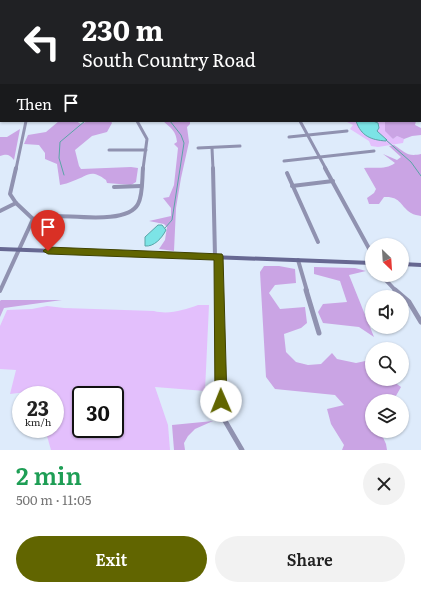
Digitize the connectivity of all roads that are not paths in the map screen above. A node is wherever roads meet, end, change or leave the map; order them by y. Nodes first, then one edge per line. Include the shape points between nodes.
1 (26, 122) edge
2 (139, 122) edge
3 (300, 122) edge
4 (347, 131) dead end
5 (307, 135) junction
6 (289, 137) dead end
7 (240, 146) dead end
8 (198, 148) dead end
9 (212, 148) junction
10 (109, 150) dead end
11 (146, 150) junction
12 (374, 151) dead end
13 (320, 157) junction
14 (284, 161) dead end
15 (287, 173) dead end
16 (333, 181) junction
17 (141, 186) junction
18 (292, 186) junction
19 (114, 187) dead end
20 (16, 203) junction
21 (0, 211) edge
22 (33, 219) junction
23 (365, 241) edge
24 (318, 242) dead end
25 (0, 250) edge
26 (18, 250) junction
27 (217, 256) junction
28 (298, 260) junction
29 (365, 263) edge
30 (409, 264) edge
31 (421, 265) edge
32 (387, 282) edge
33 (0, 290) edge
34 (421, 322) edge
35 (320, 334) dead end
36 (242, 450) edge

1 - 20 street via 10,194
2 - 11 street via 146,136
3 - 5 street
4 - 5 street
5 - 6 street
5 - 13 street
7 - 9 street
8 - 9 street
9 - 27 street
10 - 11 street
11 - 17 street
12 - 13 street
13 - 14 street
13 - 16 street
15 - 18 street
16 - 18 street
16 - 23 street
17 - 19 street
17 - 22 street via 138,204 122,216 51,216
18 - 24 street
20 - 21 street
20 - 22 street
22 - 26 street
25 - 26 main road
26 - 27 main road
26 - 33 street
27 - 28 main road
27 - 36 street via 221,414
28 - 29 main road
28 - 35 street
30 - 31 main road
32 - 34 street via 408,302

